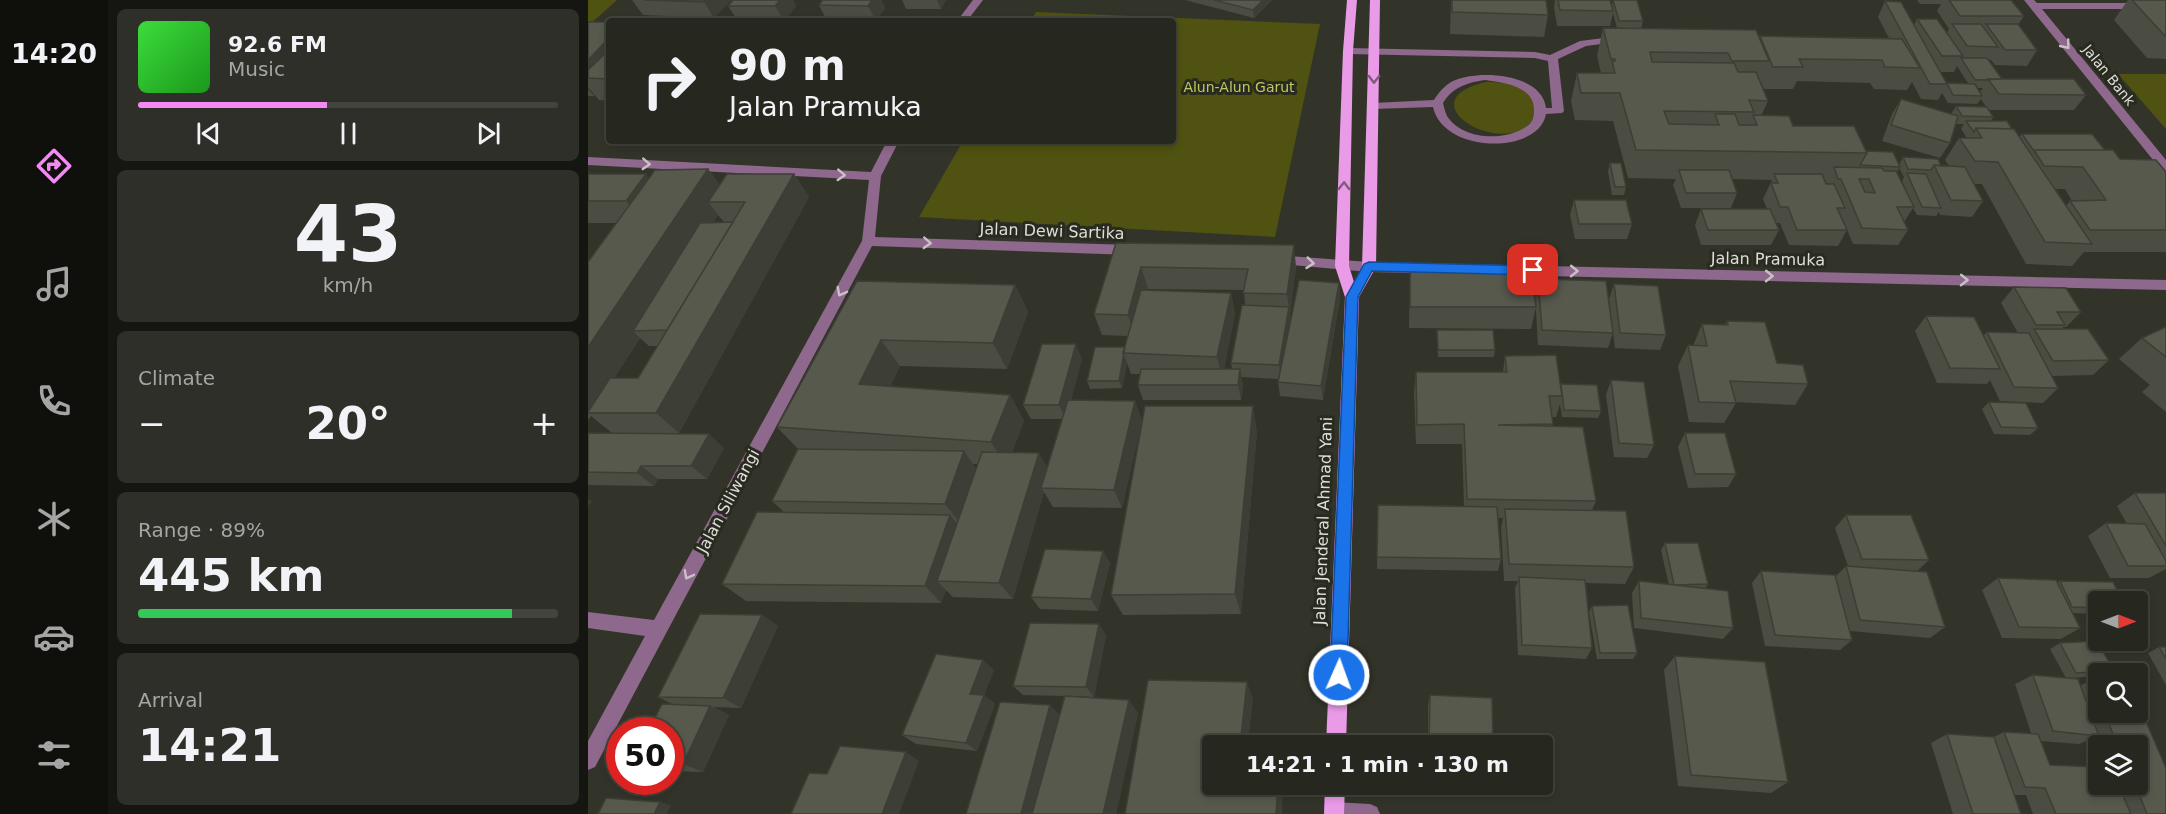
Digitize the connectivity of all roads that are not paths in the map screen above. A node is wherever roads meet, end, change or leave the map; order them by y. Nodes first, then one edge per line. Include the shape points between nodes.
1 (978, 0) edge
2 (1352, 0) edge
3 (1376, 0) edge
4 (2032, 3) edge
5 (2166, 6) edge
6 (964, 18) edge
7 (1630, 39) edge
8 (1348, 51) junction
9 (1374, 52) junction
10 (1551, 58) junction
11 (1437, 103) junction
12 (1373, 106) junction
13 (1540, 111) junction
14 (892, 144) edge
15 (588, 161) edge
16 (2166, 168) edge
17 (875, 176) junction
18 (868, 241) junction
19 (1147, 252) edge
20 (1259, 259) edge
21 (1342, 266) junction
22 (1369, 267) junction
23 (2166, 285) edge
24 (1352, 297) junction
25 (588, 620) edge
26 (659, 629) junction
27 (1336, 735) edge
28 (588, 760) edge
29 (1335, 795) edge
30 (1334, 813) edge
31 (1370, 814) edge

1 - 6 street
2 - 8 main road, Jalan Jenderal Ahmad Yani
3 - 9 main road, Jalan Jenderal Ahmad Yani
4 - 5 street
4 -> 16 street, Jalan Bank
7 - 10 street via 1584,43
8 - 9 street
21 -> 8 main road, Jalan Jenderal Ahmad Yani
9 - 10 street
9 -> 12 main road, Jalan Jenderal Ahmad Yani
10 - 13 street via 1558,111
11 - 12 street
11 - 13 street via 1445,89 1463,80 1485,77 1509,80 1528,89 1540,103
11 - 13 street via 1442,117 1457,132 1481,140 1508,139 1529,131 1540,118
12 - 22 main road, Jalan Jenderal Ahmad Yani
14 - 17 street
15 -> 17 street
17 - 18 street
18 -> 19 street, Jalan Dewi Sartika
18 -> 26 street, Jalan Siliwangi
20 -> 21 street
21 - 22 street, Jalan Pramuka
21 - 24 main road, Jalan Jenderal Ahmad Yani
22 -> 23 street, Jalan Pramuka
22 - 24 main road, Jalan Jenderal Ahmad Yani
24 - 27 main road, Jalan Jenderal Ahmad Yani
25 - 26 street
26 - 28 street, Jalan Siliwangi
29 - 30 main road
30 - 31 street

